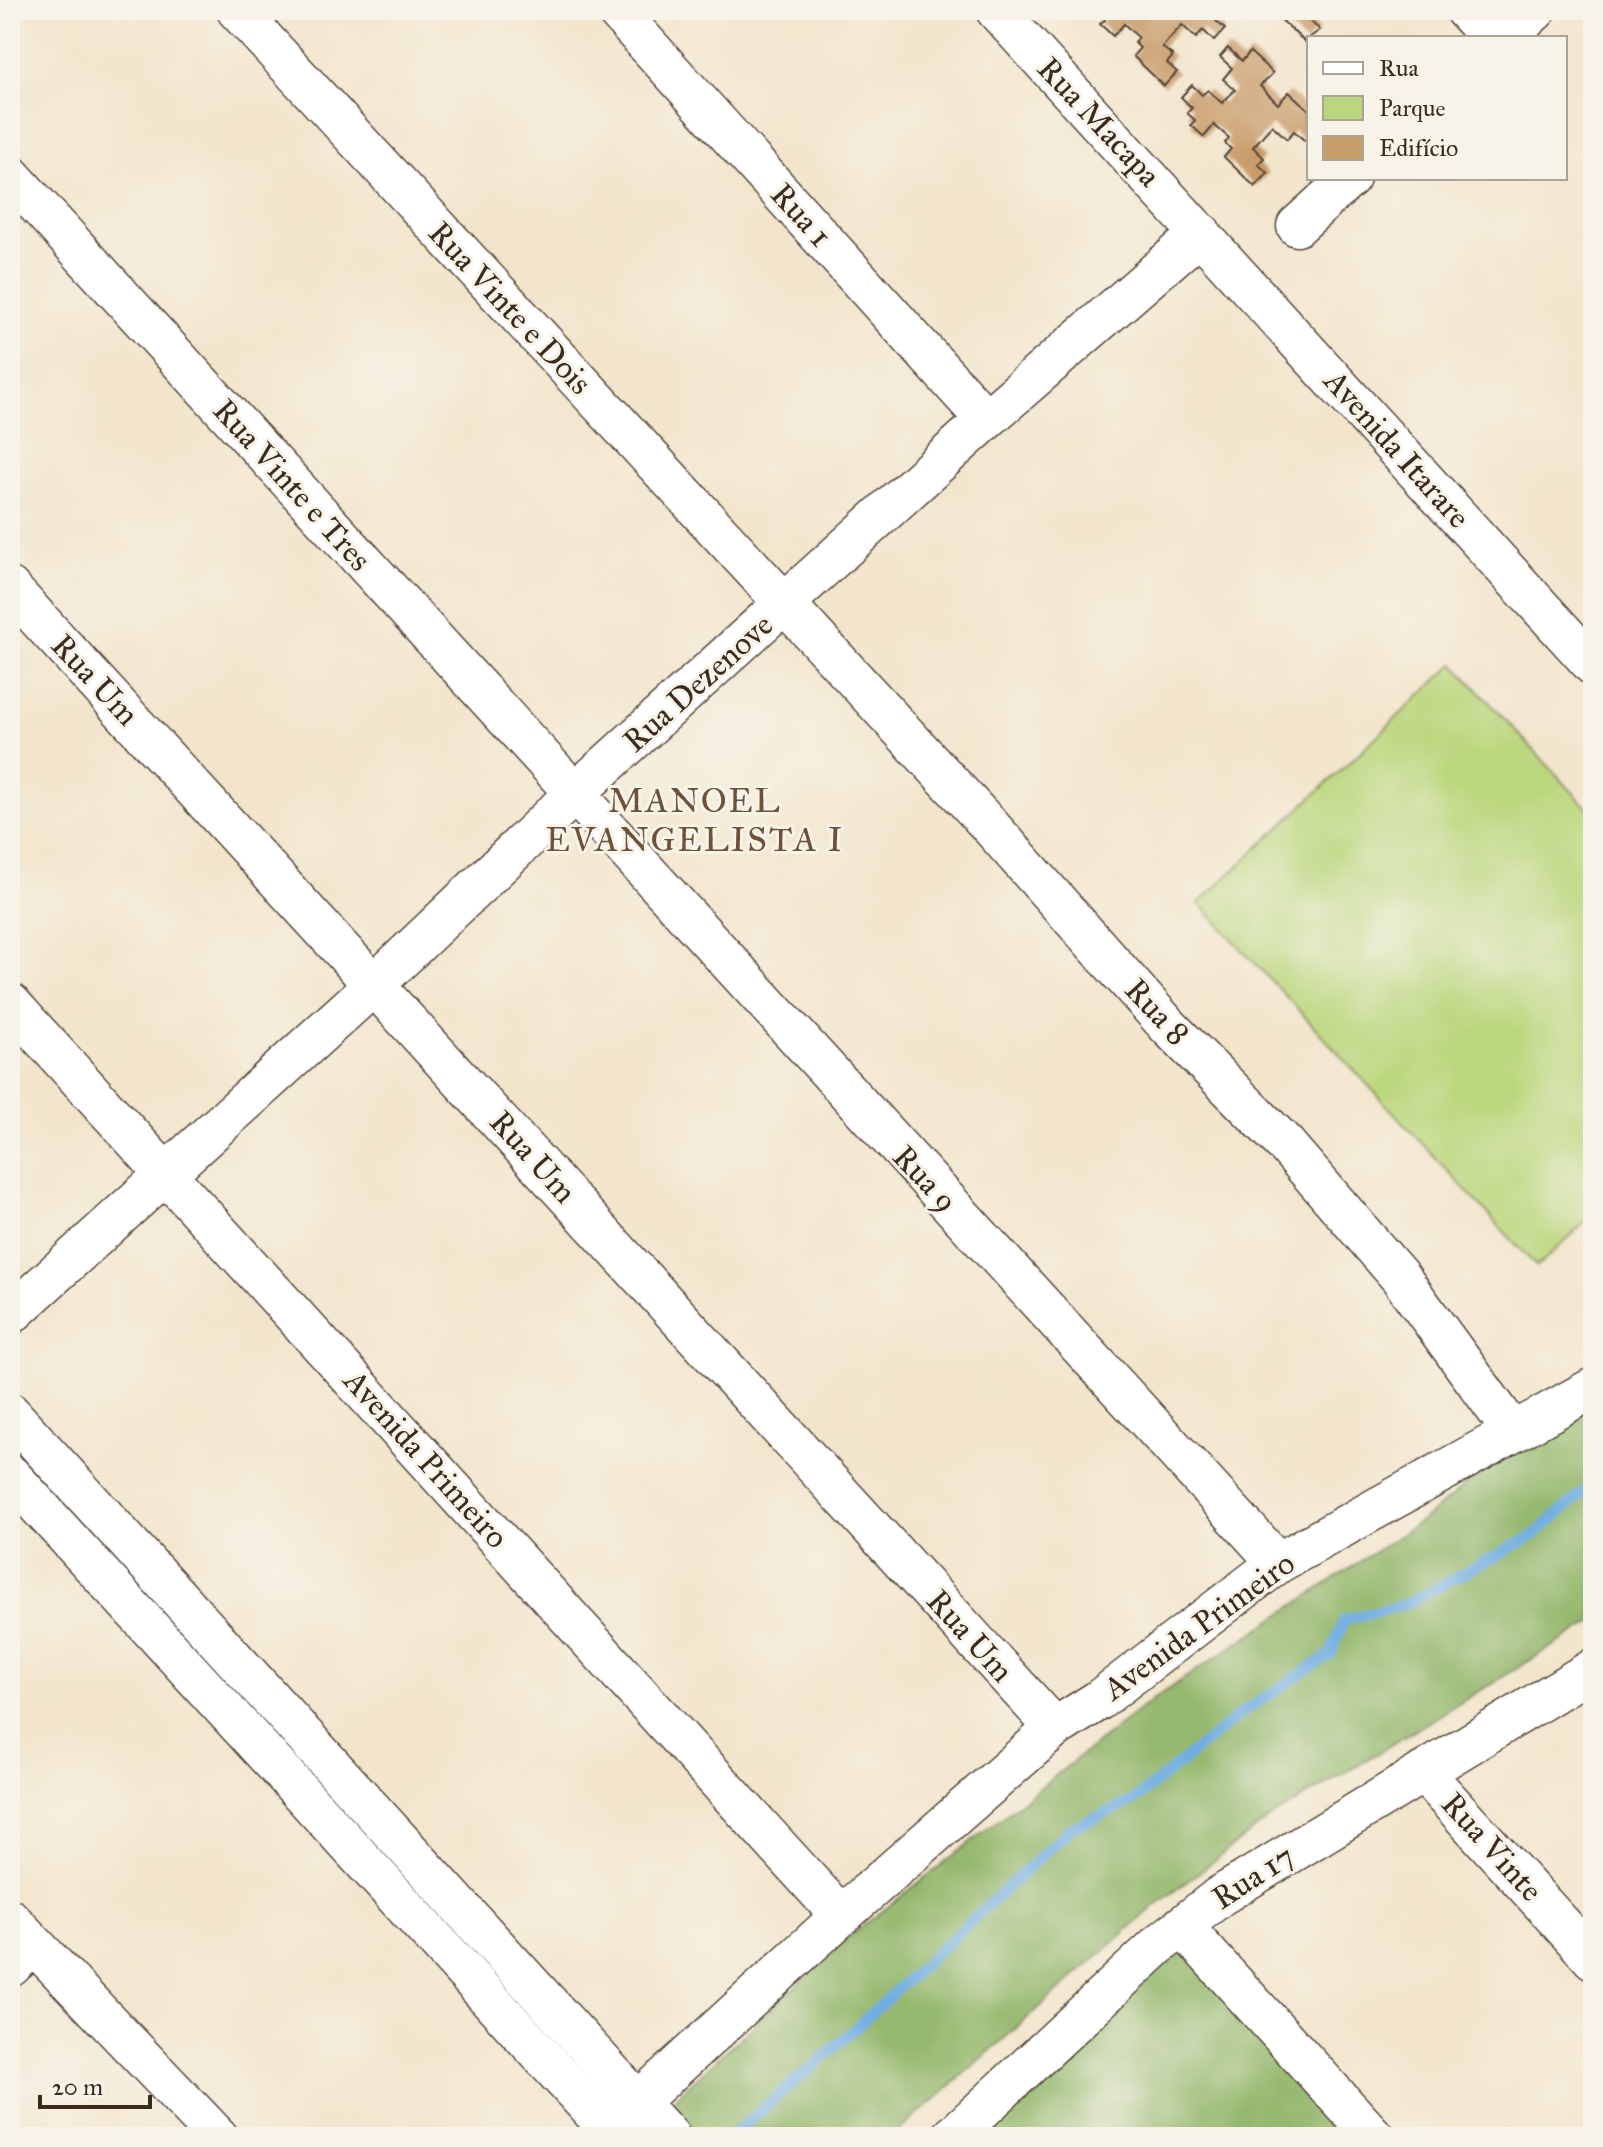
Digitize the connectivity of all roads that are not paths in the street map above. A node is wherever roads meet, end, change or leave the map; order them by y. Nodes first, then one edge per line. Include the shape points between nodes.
1 (237, 10) edge
2 (616, 10) edge
3 (996, 10) edge
4 (1465, 10) edge
5 (1536, 10) edge
6 (1489, 36) edge
7 (1507, 36) edge
8 (10, 175) edge
9 (1348, 180) edge
10 (1297, 226) dead end
11 (1201, 233) junction
12 (986, 420) junction
13 (10, 588) edge
14 (783, 606) junction
15 (1593, 665) edge
16 (573, 795) junction
17 (375, 984) junction
18 (10, 1003) edge
19 (166, 1173) junction
20 (10, 1315) edge
21 (1593, 1388) edge
22 (10, 1413) edge
23 (1513, 1432) junction
24 (10, 1475) edge
25 (1278, 1563) junction
26 (1593, 1669) edge
27 (1055, 1728) junction
28 (1423, 1772) junction
29 (841, 1916) junction
30 (1182, 1926) junction
31 (18, 1944) edge
32 (1593, 1959) edge
33 (638, 2102) junction
34 (614, 2136) edge
35 (218, 2137) edge
36 (670, 2137) edge
37 (952, 2137) edge
38 (1374, 2137) edge

1 - 14 street, Rua Vinte e Dois
2 - 12 street, Rua 1
3 - 11 street, Rua Macapa
4 - 6 street
5 - 7 street
8 - 16 street, Rua Vinte e Tres
9 - 10 street
11 - 12 street, Rua Dezenove
11 - 15 street, Avenida Itarare
12 - 14 street, Rua Dezenove
13 - 17 street, Rua Um
14 - 16 street, Rua Dezenove
14 - 23 street, Rua 8 via 1355,1223
16 - 17 street, Rua Dezenove
16 - 25 street, Rua 9
17 - 19 street, Rua Dezenove
17 - 27 street, Rua Um
18 - 19 street, Avenida Primeiro
19 - 20 street
19 - 29 street, Avenida Primeiro
21 - 23 street, Avenida Primeiro
22 - 33 street
23 - 25 street, Avenida Primeiro
24 - 34 street, Avenida Primeiro
25 - 27 street, Avenida Primeiro
26 - 28 street, Rua 17
27 - 29 street, Avenida Primeiro
28 - 30 street, Rua 17 via 1220,1896
28 - 32 street, Rua Vinte
29 - 33 street, Avenida Primeiro
30 - 37 street, Rua 17
30 - 38 street
31 - 35 street
33 - 34 street, Avenida Primeiro
33 - 36 street

